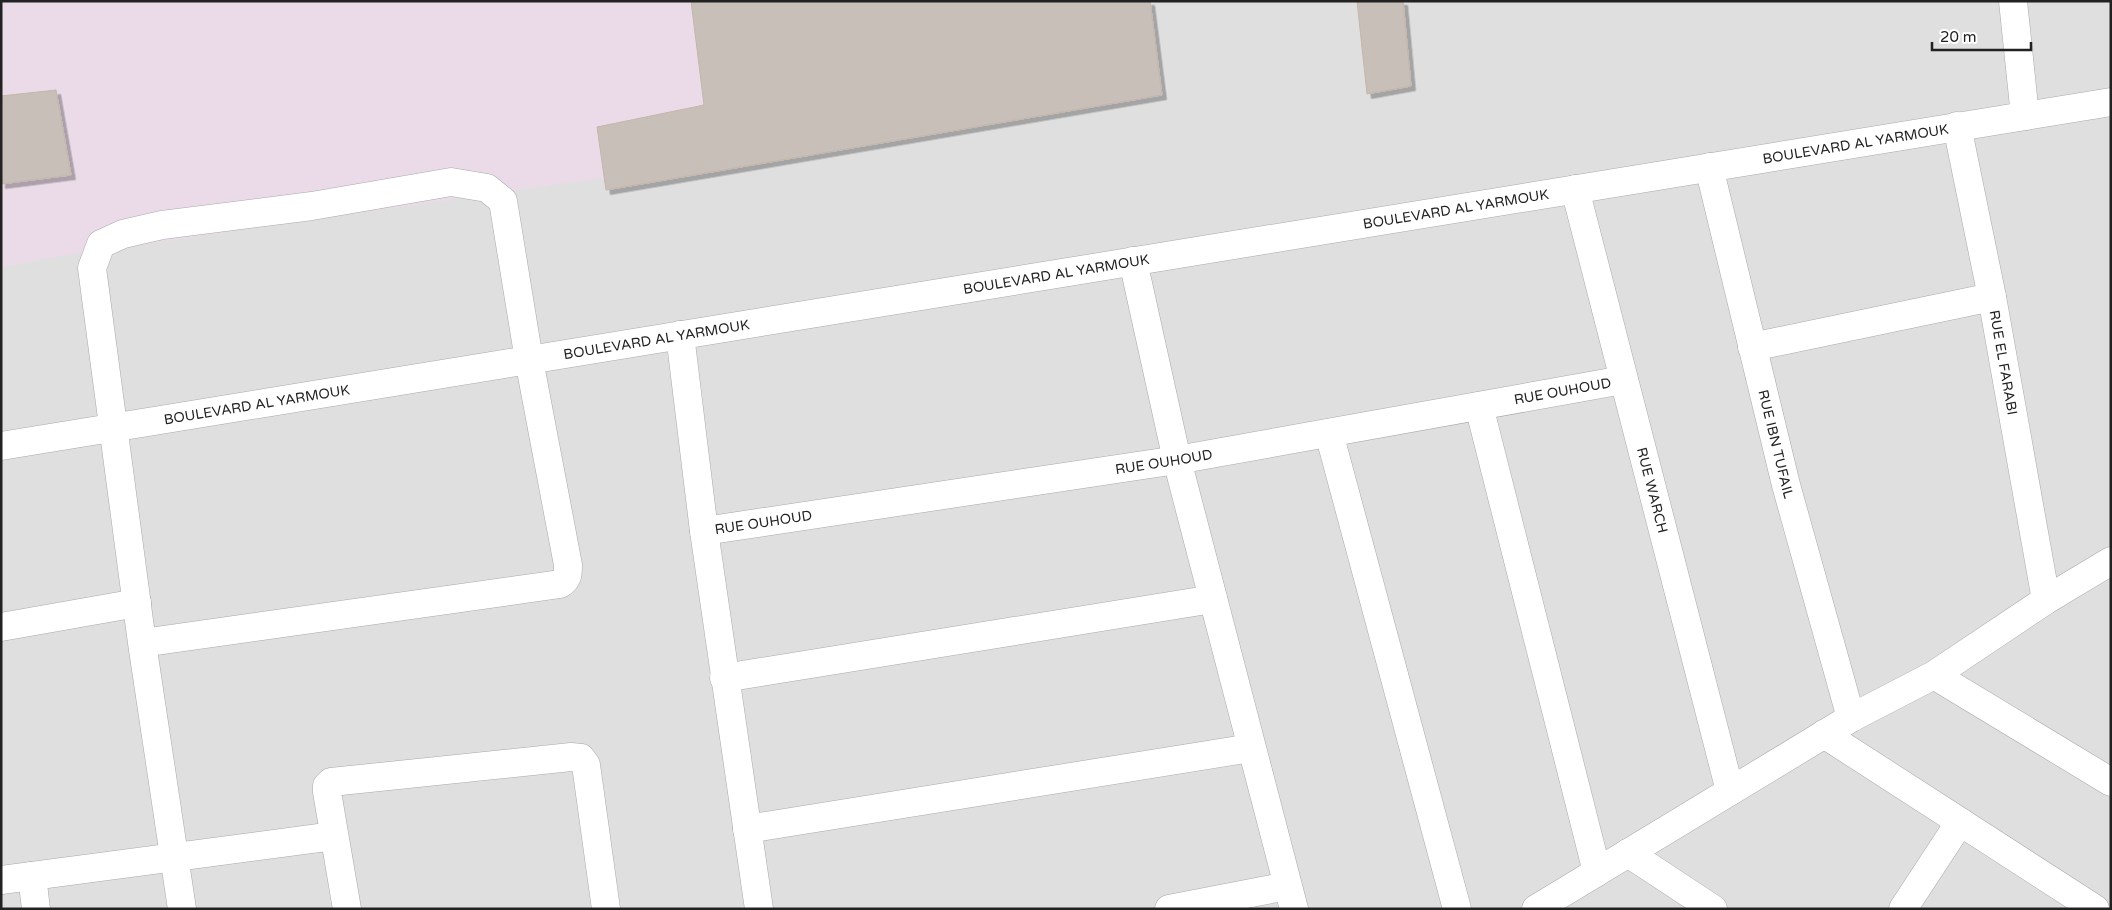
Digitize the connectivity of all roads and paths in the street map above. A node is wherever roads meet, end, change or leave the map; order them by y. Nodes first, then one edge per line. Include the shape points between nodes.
1 (2013, 1) edge
2 (2111, 102) edge
3 (2025, 116) junction
4 (1957, 126) junction
5 (1709, 167) junction
6 (1574, 189) junction
7 (1133, 261) junction
8 (1992, 297) junction
9 (680, 335) junction
10 (1752, 347) junction
11 (529, 360) junction
12 (1623, 380) junction
13 (1479, 406) junction
14 (114, 428) junction
15 (1329, 433) junction
16 (1, 446) edge
17 (1177, 460) junction
18 (704, 531) junction
19 (2111, 561) edge
20 (1213, 599) junction
21 (2046, 600) junction
22 (137, 603) junction
23 (1, 627) edge
24 (142, 643) junction
25 (1934, 675) junction
26 (724, 678) junction
27 (1851, 718) junction
28 (1824, 734) junction
29 (1251, 748) junction
30 (2111, 782) edge
31 (1730, 791) junction
32 (1960, 822) junction
33 (747, 829) junction
34 (334, 836) junction
35 (1628, 853) junction
36 (174, 856) junction
37 (1597, 872) junction
38 (32, 876) junction
39 (1, 880) edge
40 (1291, 897) edge
41 (1547, 906) edge
42 (36, 909) edge
43 (182, 909) edge
44 (347, 909) edge
45 (606, 909) edge
46 (758, 909) edge
47 (1169, 909) edge
48 (1457, 909) edge
49 (1713, 909) edge
50 (1903, 909) edge
51 (2096, 909) edge

1 - 3 street
2 - 3 street, BOULEVARD AL YARMOUK
3 - 4 street, BOULEVARD AL YARMOUK
4 - 5 street, BOULEVARD AL YARMOUK
4 - 8 street, RUE EL FARABI
5 - 6 street, BOULEVARD AL YARMOUK
5 - 10 street, RUE IBN TUFAIL
6 - 7 street, BOULEVARD AL YARMOUK
6 - 12 street, RUE WARCH
7 - 9 street, BOULEVARD AL YARMOUK
7 - 17 street
8 - 10 street
8 - 21 street, RUE EL FARABI
9 - 11 street, BOULEVARD AL YARMOUK
9 - 18 street
10 - 27 street, RUE IBN TUFAIL via 1786,485
11 - 14 street, BOULEVARD AL YARMOUK
11 - 14 street via 503,201 487,188 451,182 312,206 162,225 123,234 101,244 92,268
11 - 24 street via 568,565 566,580 560,584
12 - 13 street, RUE OUHOUD
12 - 31 street, RUE WARCH
13 - 15 street, RUE OUHOUD
13 - 37 street
14 - 16 street, BOULEVARD AL YARMOUK
14 - 22 street
15 - 17 street, RUE OUHOUD
15 - 48 street
17 - 18 street, RUE OUHOUD
17 - 20 street
18 - 26 street
19 - 21 street
20 - 26 street
20 - 29 street
21 - 25 street
22 - 23 street
22 - 24 street
24 - 36 street
25 - 27 street
25 - 30 street
26 - 33 street
27 - 28 street
28 - 31 street
28 - 32 street
29 - 33 street
29 - 40 street
31 - 35 street
32 - 50 street
32 - 51 street
33 - 46 street
34 - 36 street
34 - 44 street
34 - 45 street via 327,792 331,782 581,758 586,765
35 - 37 street
35 - 49 street
36 - 38 street
36 - 43 street
37 - 41 street
38 - 39 street
38 - 42 street
40 - 47 street

